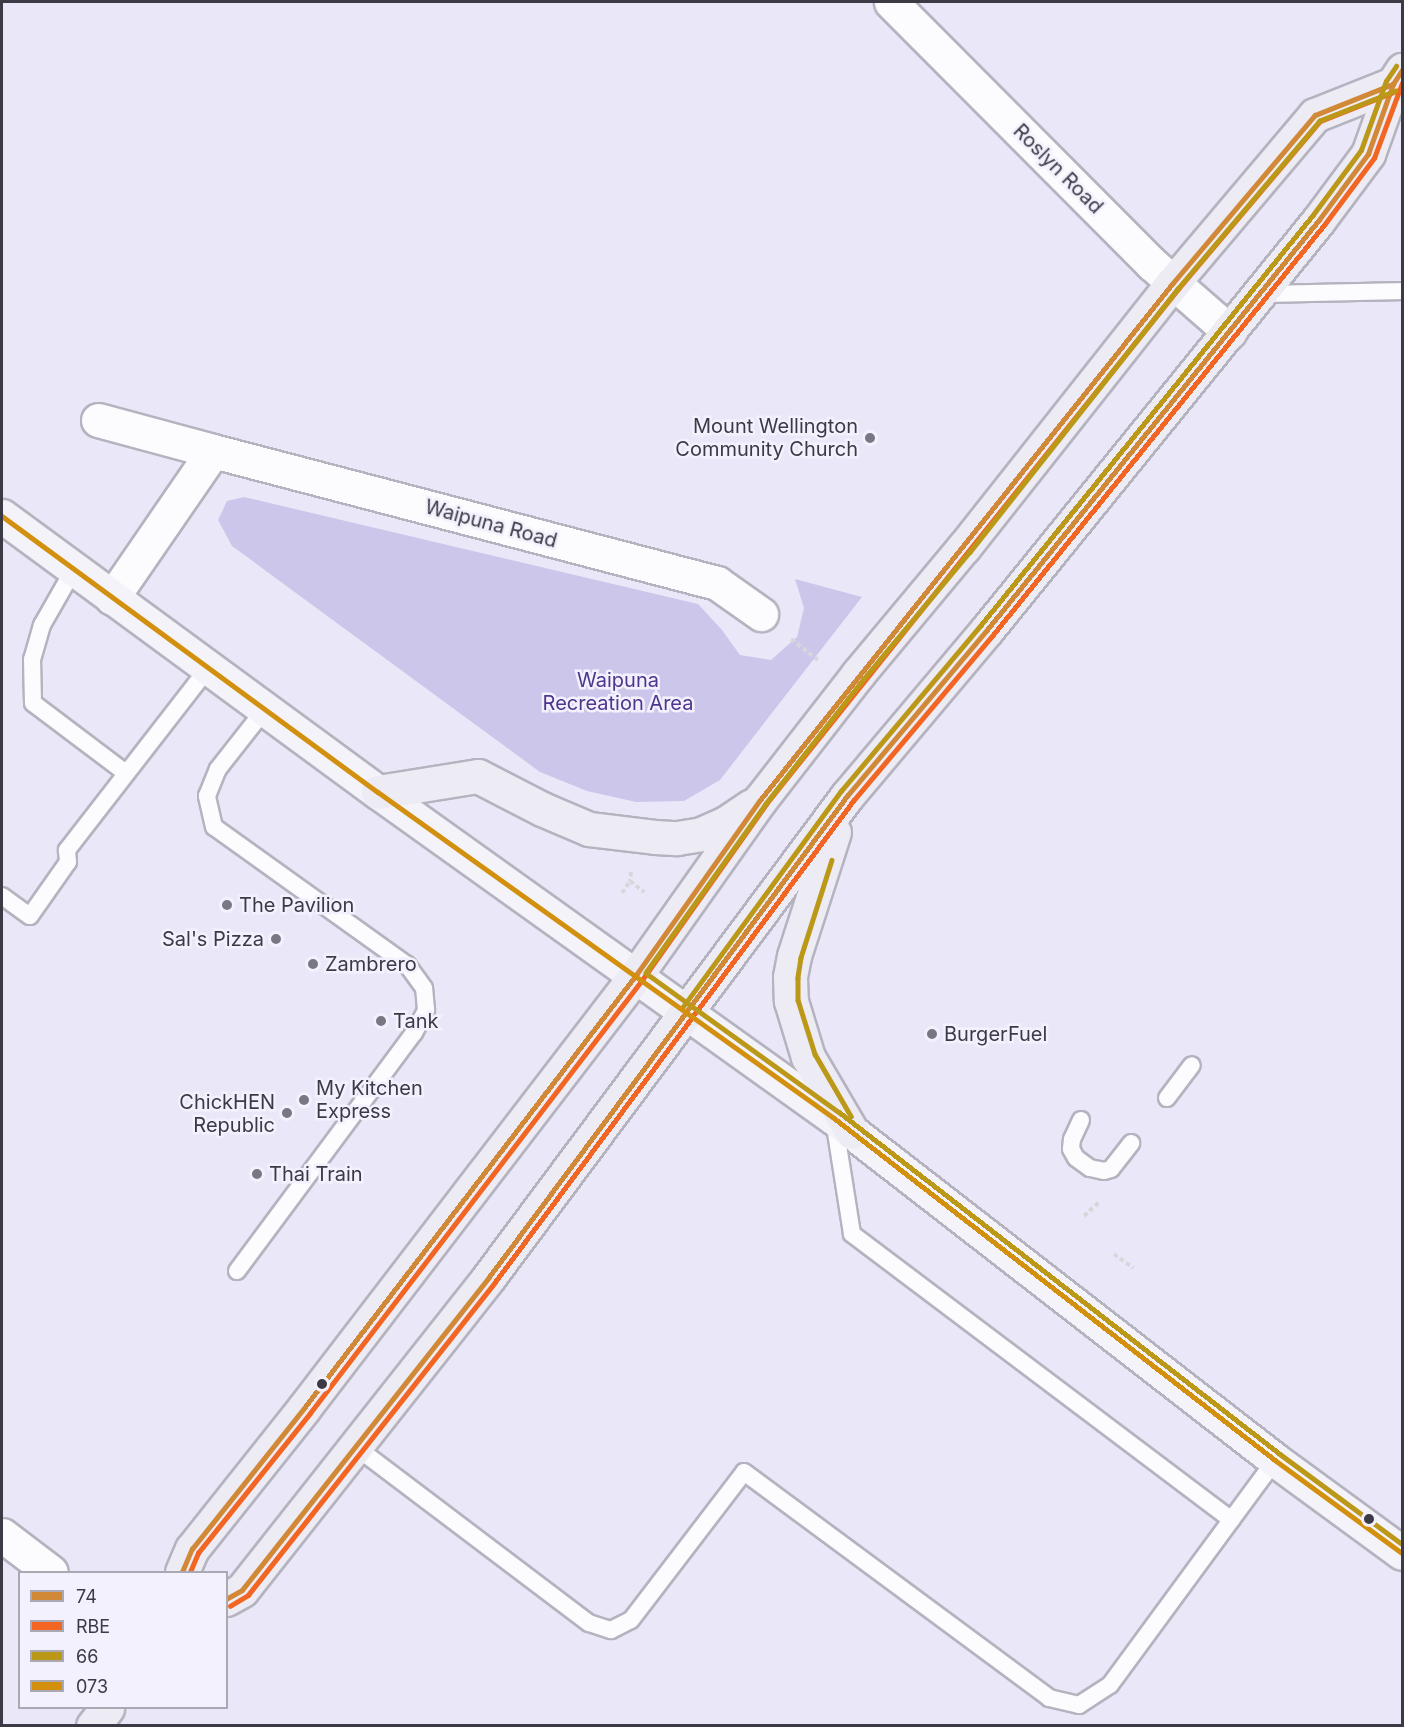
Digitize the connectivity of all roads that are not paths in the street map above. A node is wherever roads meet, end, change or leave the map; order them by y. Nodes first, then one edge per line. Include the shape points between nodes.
1 (891, 2) edge
2 (1398, 77) edge
3 (1172, 284) junction
4 (1402, 291) edge
5 (1260, 294) junction
6 (1230, 332) junction
7 (98, 420) dead end
8 (213, 451) junction
9 (2, 516) edge
10 (74, 570) junction
11 (112, 598) junction
12 (760, 614) dead end
13 (209, 667) junction
14 (265, 709) junction
15 (126, 773) junction
16 (378, 792) junction
17 (847, 796) junction
18 (760, 800) junction
19 (2, 896) edge
20 (636, 975) junction
21 (688, 1012) junction
22 (1192, 1065) dead end
23 (1167, 1098) dead end
24 (1081, 1120) dead end
25 (843, 1125) junction
26 (1131, 1143) dead end
27 (237, 1271) dead end
28 (356, 1447) junction
29 (1275, 1460) junction
30 (1231, 1520) junction
31 (2, 1535) edge
32 (1402, 1553) edge
33 (50, 1571) edge
34 (182, 1571) edge
35 (228, 1598) edge
36 (105, 1709) edge
37 (93, 1725) edge

1 - 3 street, Roslyn Road
2 - 3 main road via 1315,115
2 - 5 main road via 1368,154
3 - 6 street, Roslyn Road
3 - 18 main road
4 - 5 lane
5 - 6 main road
6 - 17 main road
7 - 8 street, Waipuna Road
8 - 11 street
8 - 12 street, Waipuna Road via 717,584
9 - 10 main road
10 - 11 main road
10 - 15 lane via 42,625 32,659 33,703
11 - 13 main road
13 - 14 main road
13 - 15 lane
14 - 16 main road
14 - 27 lane via 218,769 207,796 214,827 407,965 424,987 426,1010 414,1032
15 - 19 lane via 67,850 68,862 30,916
16 - 18 main road via 478,776 589,829 666,838 701,834
16 - 20 main road
17 - 21 main road
17 - 25 main road via 813,889 790,977 794,1018 808,1057
18 - 20 main road
20 - 21 main road
20 - 34 main road via 192,1549
21 - 25 main road
21 - 28 main road
22 - 23 lane
24 - 26 lane via 1071,1149 1090,1168 1111,1169
25 - 29 main road
25 - 30 lane via 852,1234
28 - 30 lane via 589,1623 611,1630 631,1620 744,1472 1049,1698 1079,1705 1110,1684
28 - 35 main road via 242,1590
29 - 30 lane
29 - 32 main road
31 - 33 street
36 - 37 main road

